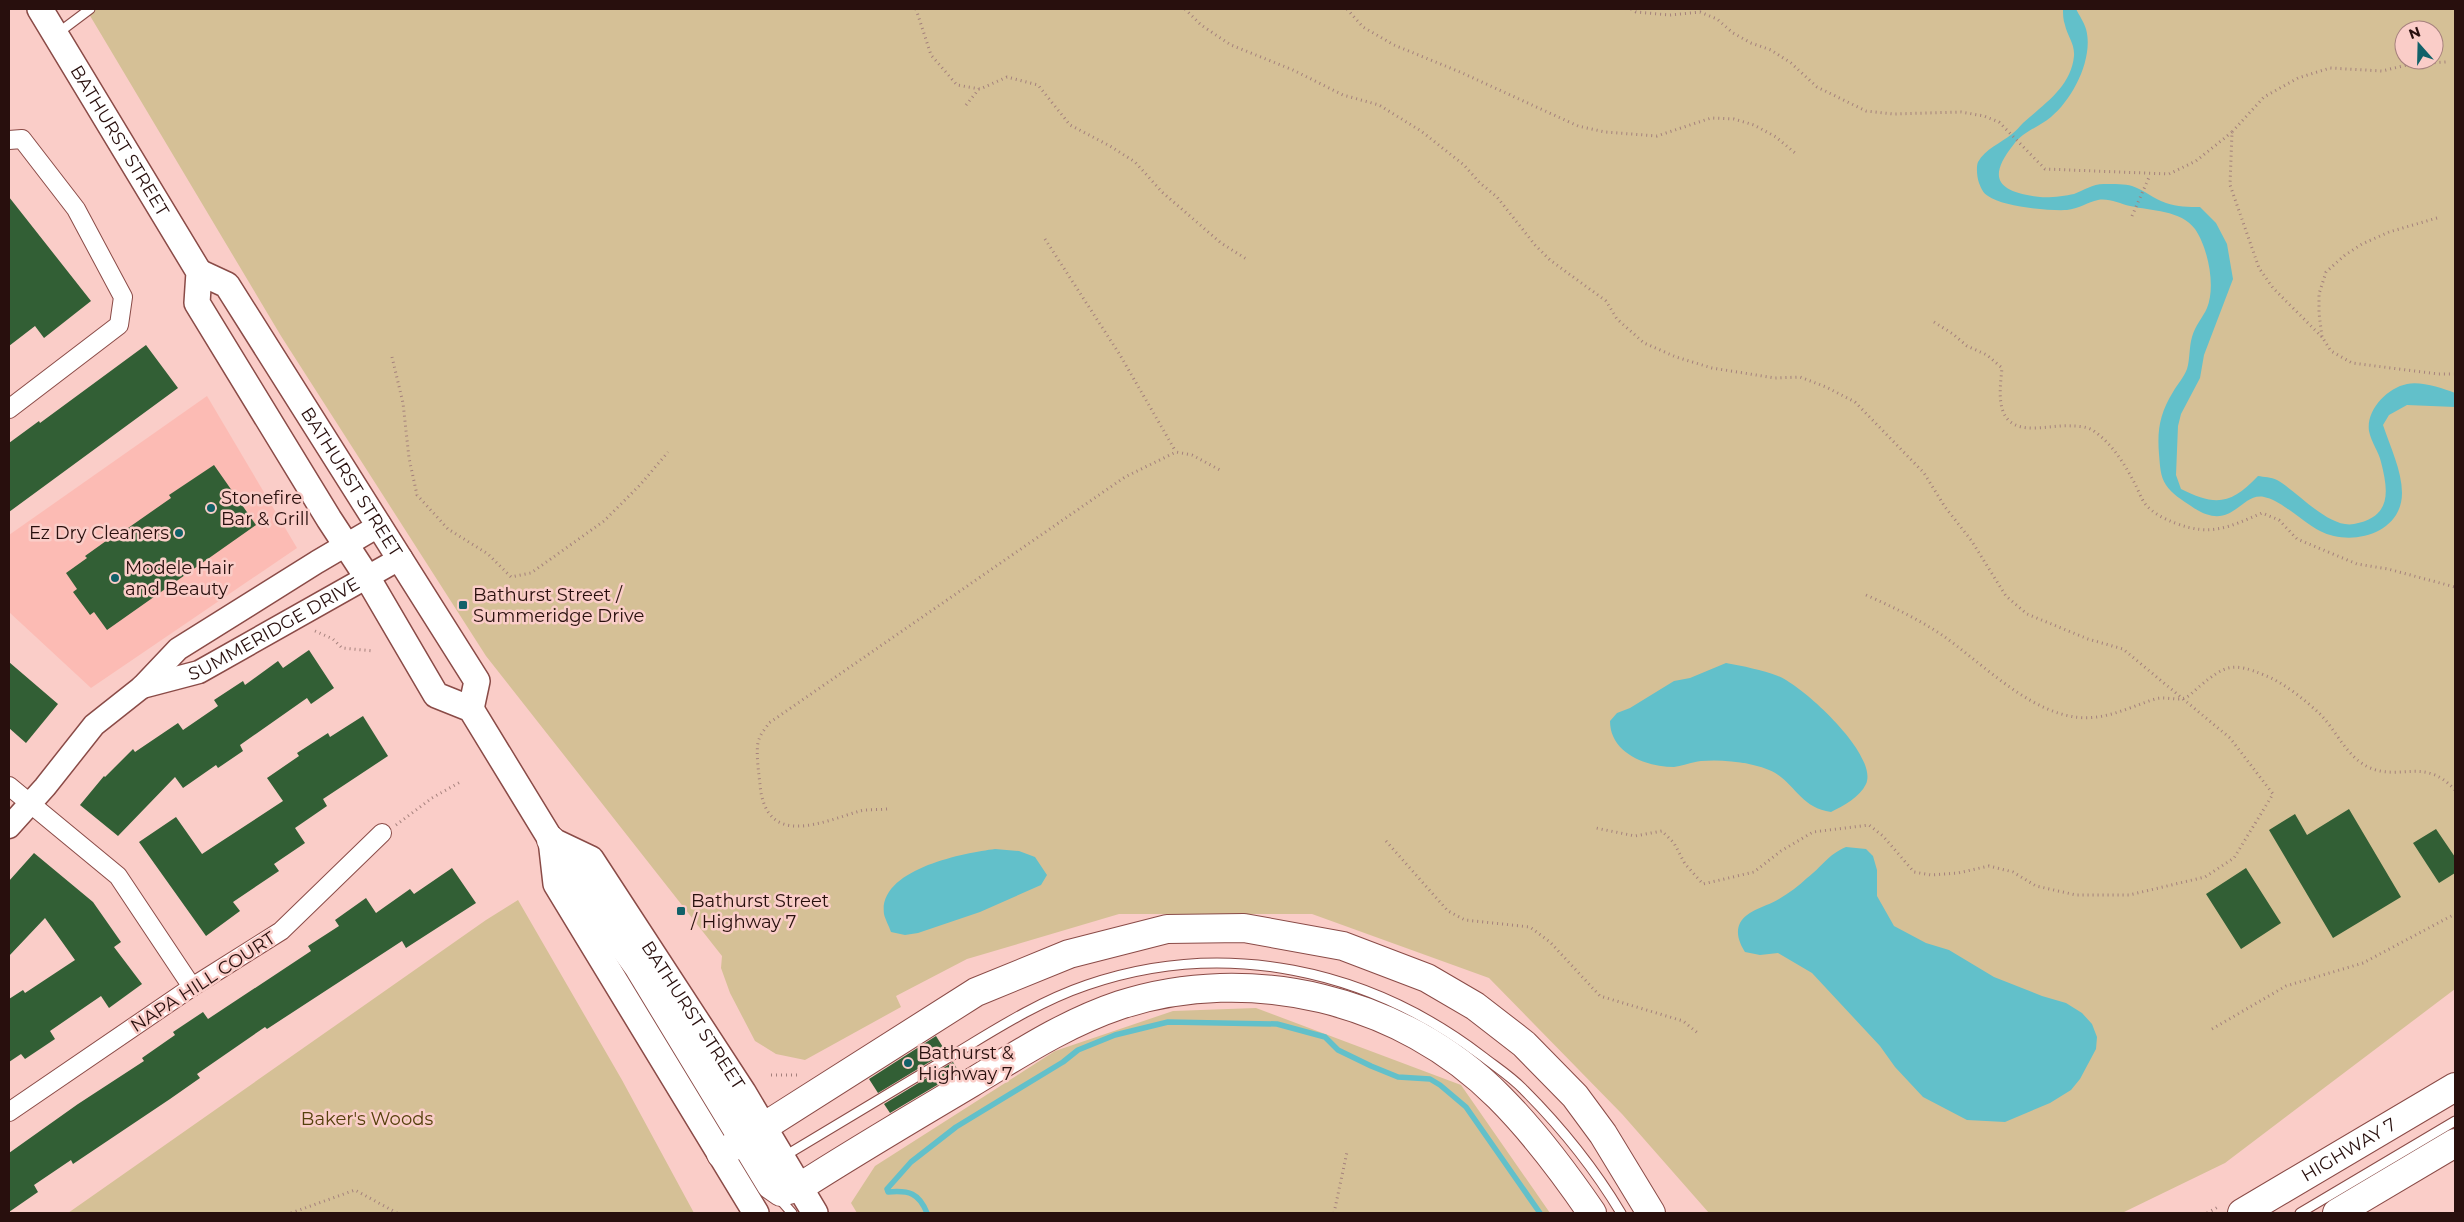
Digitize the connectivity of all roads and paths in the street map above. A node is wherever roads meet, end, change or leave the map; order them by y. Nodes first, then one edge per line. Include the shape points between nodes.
1 (41, 9) edge
2 (90, 9) edge
3 (916, 9) edge
4 (1185, 9) edge
5 (1347, 9) edge
6 (1631, 9) edge
7 (55, 35) junction
8 (2446, 62) dead end
9 (980, 88) junction
10 (966, 105) dead end
11 (2232, 132) junction
12 (9, 140) edge
13 (1795, 152) dead end
14 (2150, 175) junction
15 (2132, 216) dead end
16 (2438, 218) dead end
17 (1045, 239) dead end
18 (1248, 260) dead end
19 (199, 272) junction
20 (1934, 322) dead end
21 (2322, 337) junction
22 (392, 357) dead end
23 (2455, 374) edge
24 (9, 409) edge
25 (668, 452) dead end
26 (1176, 452) junction
27 (1220, 470) dead end
28 (380, 526) junction
29 (347, 545) junction
30 (401, 558) junction
31 (367, 577) junction
32 (2455, 587) edge
33 (1866, 596) dead end
34 (312, 629) dead end
35 (374, 651) dead end
36 (142, 687) junction
37 (2179, 698) junction
38 (471, 709) junction
39 (462, 781) dead end
40 (9, 786) edge
41 (2455, 790) edge
42 (30, 804) junction
43 (887, 810) dead end
44 (9, 827) edge
45 (1596, 828) dead end
46 (382, 833) joint
47 (551, 840) joint
48 (1386, 841) dead end
49 (2455, 914) edge
50 (192, 987) junction
51 (2212, 1029) dead end
52 (1699, 1034) dead end
53 (2455, 1087) edge
54 (9, 1112) edge
55 (2455, 1121) edge
56 (743, 1140) junction
57 (2455, 1143) edge
58 (1347, 1152) dead end
59 (780, 1176) junction
60 (291, 1213) edge
61 (397, 1213) edge
62 (756, 1213) edge
63 (783, 1213) edge
64 (792, 1213) edge
65 (815, 1213) edge
66 (1334, 1213) edge
67 (1592, 1213) edge
68 (1621, 1213) edge
69 (1651, 1213) edge
70 (2242, 1213) edge
71 (2300, 1213) edge
72 (2337, 1213) edge

1 - 7 main road, BATHURST STREET
2 - 7 lane
3 - 9 path via 931,55 957,84
4 - 37 path via 1197,22 1232,45 1343,94 1379,105 1421,131 1464,165 1497,197 1534,245 1606,301 1618,319 1644,343 1676,358 1712,368 1775,378 1800,377 1855,402 1924,473 2006,596 2027,614 2088,640 2123,649
5 - 13 path via 1362,27 1394,45 1578,126 1604,132 1657,136 1711,118 1734,119 1754,125
6 - 14 path via 1670,15 1700,12 1745,40 1792,63 1817,87 1866,111 1893,114 1961,112 1984,116 2003,126 2045,169 2136,171
7 - 19 main road, BATHURST STREET
8 - 11 path via 2411,64 2382,71 2330,68 2298,78 2264,97
9 - 10 path
9 - 18 path via 1007,77 1038,85 1070,125 1135,162 1162,192 1221,243
11 - 14 path via 2196,161 2169,174
11 - 21 path via 2230,185 2259,268 2273,288
12 - 24 street via 22,140 76,209 123,297 119,325
14 - 15 path
16 - 21 path via 2389,232 2362,244 2326,272 2319,294
17 - 26 path via 1120,354
19 - 28 main road, BATHURST STREET via 227,284
19 - 29 main road via 197,303
20 - 32 path via 2002,368 2002,414 2010,423 2022,428 2055,425 2093,430 2126,467 2146,505 2163,518 2206,532 2235,525 2262,513 2279,520 2297,539 2358,564
21 - 23 path via 2331,351 2352,363
22 - 25 path via 403,403 417,494 448,529 488,554 511,577 531,573 604,521
26 - 27 path via 1192,455
26 - 43 path via 1125,477 769,723 758,740 762,798 772,817 791,827 814,826 863,810
28 - 29 street, SUMMERIDGE DRIVE
28 - 30 main road, BATHURST STREET
29 - 31 main road
29 - 36 street, SUMMERIDGE DRIVE via 178,649
30 - 31 street, SUMMERIDGE DRIVE
30 - 38 main road, BATHURST STREET via 477,681
31 - 36 street, SUMMERIDGE DRIVE via 199,672
31 - 38 main road via 436,696
33 - 37 path via 1901,610 2023,696 2063,715 2084,719 2103,717 2157,698
34 - 35 path via 333,639 342,648
36 - 42 street, SUMMERIDGE DRIVE via 94,724
37 - 41 path via 2186,698 2219,670 2230,666 2265,675 2320,714 2351,753 2368,767 2432,772
37 - 45 path via 2230,738 2273,794 2234,858 2205,877 2129,895 2076,895 2036,886 2013,872 1990,866 1958,873 1931,875 1914,872 1883,836 1869,825 1813,832 1781,850 1754,872 1703,884 1662,831 1635,836
38 - 47 main road
39 - 46 path
40 - 42 street
42 - 44 street, SUMMERIDGE DRIVE
42 - 50 street via 118,876
46 - 50 street, NAPA HILL COURT via 281,931
47 - 56 main road via 638,966
48 - 52 path via 1448,911 1465,920 1530,928 1550,942 1600,996 1683,1021
49 - 51 path via 2363,963 2286,986
50 - 54 street, NAPA HILL COURT
53 - 70 main road, HIGHWAY 7
55 - 71 lane
56 - 59 main road
56 - 62 main road
56 - 69 main road via 976,992 1069,954 1167,929 1244,928 1342,946 1428,978 1475,1006 1524,1044 1575,1096 1603,1134
57 - 72 main road
58 - 66 path
59 - 63 lane
59 - 64 lane
59 - 65 main road
59 - 67 main road via 1052,1034 1120,1005 1190,989 1239,986 1298,992 1340,1003 1376,1016 1458,1062 1498,1096 1536,1137
59 - 68 lane via 998,1028 1039,1005 1088,985 1141,971 1200,962 1255,963 1321,975 1379,995 1453,1034 1522,1088 1575,1146
60 - 61 path via 355,1190

